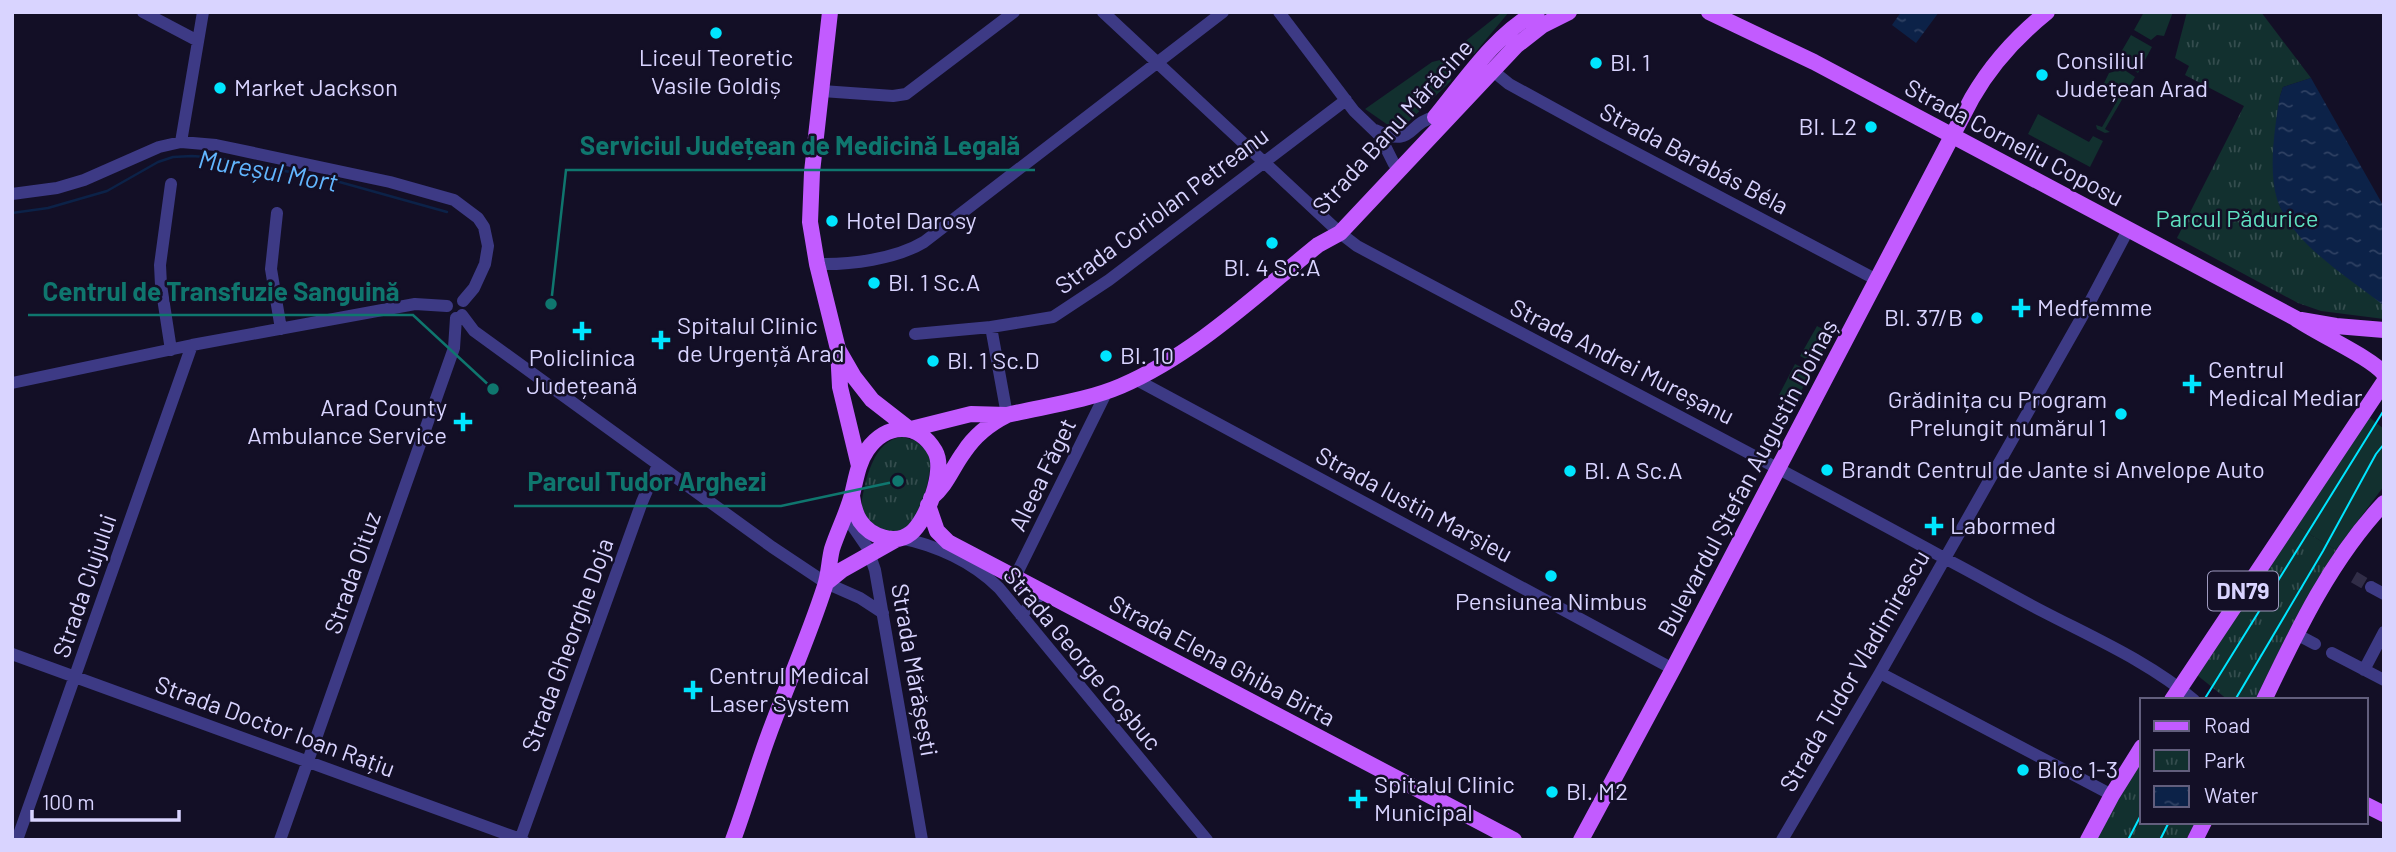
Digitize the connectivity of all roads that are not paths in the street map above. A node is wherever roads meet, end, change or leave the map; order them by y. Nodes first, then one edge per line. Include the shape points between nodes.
1 (143, 12) edge
2 (203, 12) edge
3 (830, 12) edge
4 (1014, 12) edge
5 (1103, 12) edge
6 (1223, 12) edge
7 (1279, 12) edge
8 (1569, 12) edge
9 (1709, 12) edge
10 (2047, 12) edge
11 (1537, 16) edge
12 (198, 41) junction
13 (1158, 64) junction
14 (1493, 71) junction
15 (822, 91) junction
16 (1346, 100) junction
17 (1435, 117) junction
18 (1374, 130) junction
19 (1952, 135) junction
20 (181, 142) junction
21 (1263, 161) junction
22 (1394, 164) junction
23 (171, 184) dead end
24 (12, 194) edge
25 (276, 213) dead end
26 (1337, 230) junction
27 (2128, 230) junction
28 (817, 264) junction
29 (1877, 280) junction
30 (463, 301) junction
31 (447, 306) junction
32 (459, 317) junction
33 (2295, 318) junction
34 (991, 327) junction
35 (281, 329) junction
36 (2384, 330) edge
37 (915, 334) dead end
38 (192, 345) junction
39 (838, 348) junction
40 (172, 350) junction
41 (2384, 374) edge
42 (1135, 379) junction
43 (2384, 382) edge
44 (12, 383) edge
45 (1107, 391) junction
46 (1007, 415) junction
47 (909, 428) junction
48 (658, 465) junction
49 (859, 466) junction
50 (1779, 467) junction
51 (852, 496) junction
52 (930, 502) junction
53 (2384, 503) edge
54 (845, 515) junction
55 (899, 538) junction
56 (870, 554) junction
57 (1945, 558) junction
58 (1016, 577) junction
59 (826, 583) junction
60 (2371, 587) tunnel mouth
61 (1043, 592) junction
62 (2384, 594) edge
63 (883, 613) junction
64 (1021, 615) junction
65 (2384, 632) edge
66 (2296, 634) junction
67 (2315, 645) dead end
68 (2332, 653) dead end
69 (12, 654) edge
70 (1673, 669) junction
71 (2364, 670) junction
72 (1880, 673) junction
73 (75, 677) junction
74 (2384, 680) edge
75 (2176, 694) edge
76 (2265, 698) edge
77 (2140, 750) edge
78 (309, 762) junction
79 (2112, 795) junction
80 (2368, 806) edge
81 (2384, 814) edge
82 (2203, 824) edge
83 (17, 840) edge
84 (281, 840) edge
85 (521, 840) edge
86 (733, 840) edge
87 (922, 840) edge
88 (1207, 840) edge
89 (1514, 840) edge
90 (1581, 840) edge
91 (1782, 840) edge
92 (2088, 840) edge
93 (2195, 840) edge

1 - 12 street
2 - 12 street
3 - 15 main road
4 - 15 street via 905,94
5 - 13 street, Strada Andrei Mureșanu
6 - 13 street
7 - 16 street
8 - 11 main road
9 - 19 main road, Strada Corneliu Coposu
10 - 19 main road, Bulevardul Ștefan Augustin Doinaș via 1993,65
11 - 14 main road, Strada Banu Mărăcine
11 - 17 main road, Strada Banu Mărăcine via 1508,33
12 - 20 street
13 - 21 street, Strada Andrei Mureșanu
13 - 28 street via 918,246 888,257
14 - 26 main road, Strada Banu Mărăcine
14 - 29 street, Strada Barabás Béla via 1580,123
15 - 28 main road via 810,209
16 - 18 street
16 - 21 street, Strada Coriolan Petreanu
17 - 18 street via 1404,137
17 - 22 main road, Strada Banu Mărăcine
18 - 22 street
19 - 27 main road, Strada Corneliu Coposu
19 - 29 main road, Bulevardul Ștefan Augustin Doinaș
20 - 24 street via 84,180
20 - 30 street via 229,147 454,200 478,218 488,238 482,273
21 - 26 street, Strada Andrei Mureșanu
21 - 34 street, Strada Coriolan Petreanu via 1060,314
22 - 26 main road, Strada Banu Mărăcine
23 - 40 street via 160,265
25 - 35 street via 271,269
26 - 42 main road, Strada Banu Mărăcine via 1192,345
26 - 50 street, Strada Andrei Mureșanu via 1357,246
27 - 33 main road, Strada Corneliu Coposu
27 - 57 street, Strada Tudor Vladimirescu
28 - 39 main road
29 - 50 main road, Bulevardul Ștefan Augustin Doinaș
30 - 31 street via 453,299
30 - 32 street via 466,307
31 - 32 street via 449,314
31 - 35 street via 415,304
32 - 48 street
32 - 78 street, Strada Oituz via 454,348
33 - 36 main road, Strada Corneliu Coposu
33 - 41 main road, Strada Corneliu Coposu
34 - 37 street, Strada Coriolan Petreanu
34 - 46 street
35 - 38 street
38 - 40 street
38 - 73 street, Strada Clujului
39 - 47 main road via 872,400
39 - 49 main road via 839,387
40 - 44 street
42 - 45 main road, Strada Banu Mărăcine
42 - 70 street, Strada Iustin Marșieu
43 - 75 main road, DN79
45 - 46 main road, Strada Banu Mărăcine
45 - 58 street, Aleea Făget
46 - 47 main road, Strada Banu Mărăcine via 971,414
46 - 52 main road, Strada Banu Mărăcine via 980,432
47 - 49 main road via 880,436
47 - 52 main road via 929,442 938,459
48 - 59 street
48 - 85 street, Strada Gheorghe Doja
49 - 51 main road
50 - 57 street, Strada Andrei Mureșanu
50 - 70 main road, Bulevardul Ștefan Augustin Doinaș
51 - 54 main road
51 - 55 main road via 864,526 873,534
52 - 55 main road via 914,530
52 - 58 main road, Strada Elena Ghiba Birta via 934,526 943,539
53 - 66 main road, DN79 via 2342,556
54 - 56 street, Strada Mărășești
54 - 59 main road
55 - 56 main road
55 - 64 street, Strada George Coșbuc via 943,551 987,578
56 - 59 main road
56 - 63 street, Strada Mărășești
57 - 72 street, Strada Tudor Vladimirescu
57 - 75 street, Strada Andrei Mureșanu via 2140,661
58 - 61 main road, Strada Elena Ghiba Birta
59 - 63 street
59 - 86 main road
60 - 62 street
61 - 64 street
61 - 89 main road, Strada Elena Ghiba Birta
63 - 87 street, Strada Mărășești
64 - 88 street, Strada George Coșbuc
65 - 71 street
66 - 67 street
66 - 76 main road, DN79
68 - 71 street
69 - 73 street, Strada Doctor Ioan Rațiu
70 - 90 main road, Bulevardul Ștefan Augustin Doinaș
71 - 74 street
72 - 79 street
72 - 91 street, Strada Tudor Vladimirescu
73 - 78 street, Strada Doctor Ioan Rațiu
73 - 83 street, Strada Clujului
77 - 79 main road
78 - 84 street, Strada Oituz
78 - 85 street, Strada Doctor Ioan Rațiu
79 - 92 main road
80 - 81 main road
82 - 93 main road

